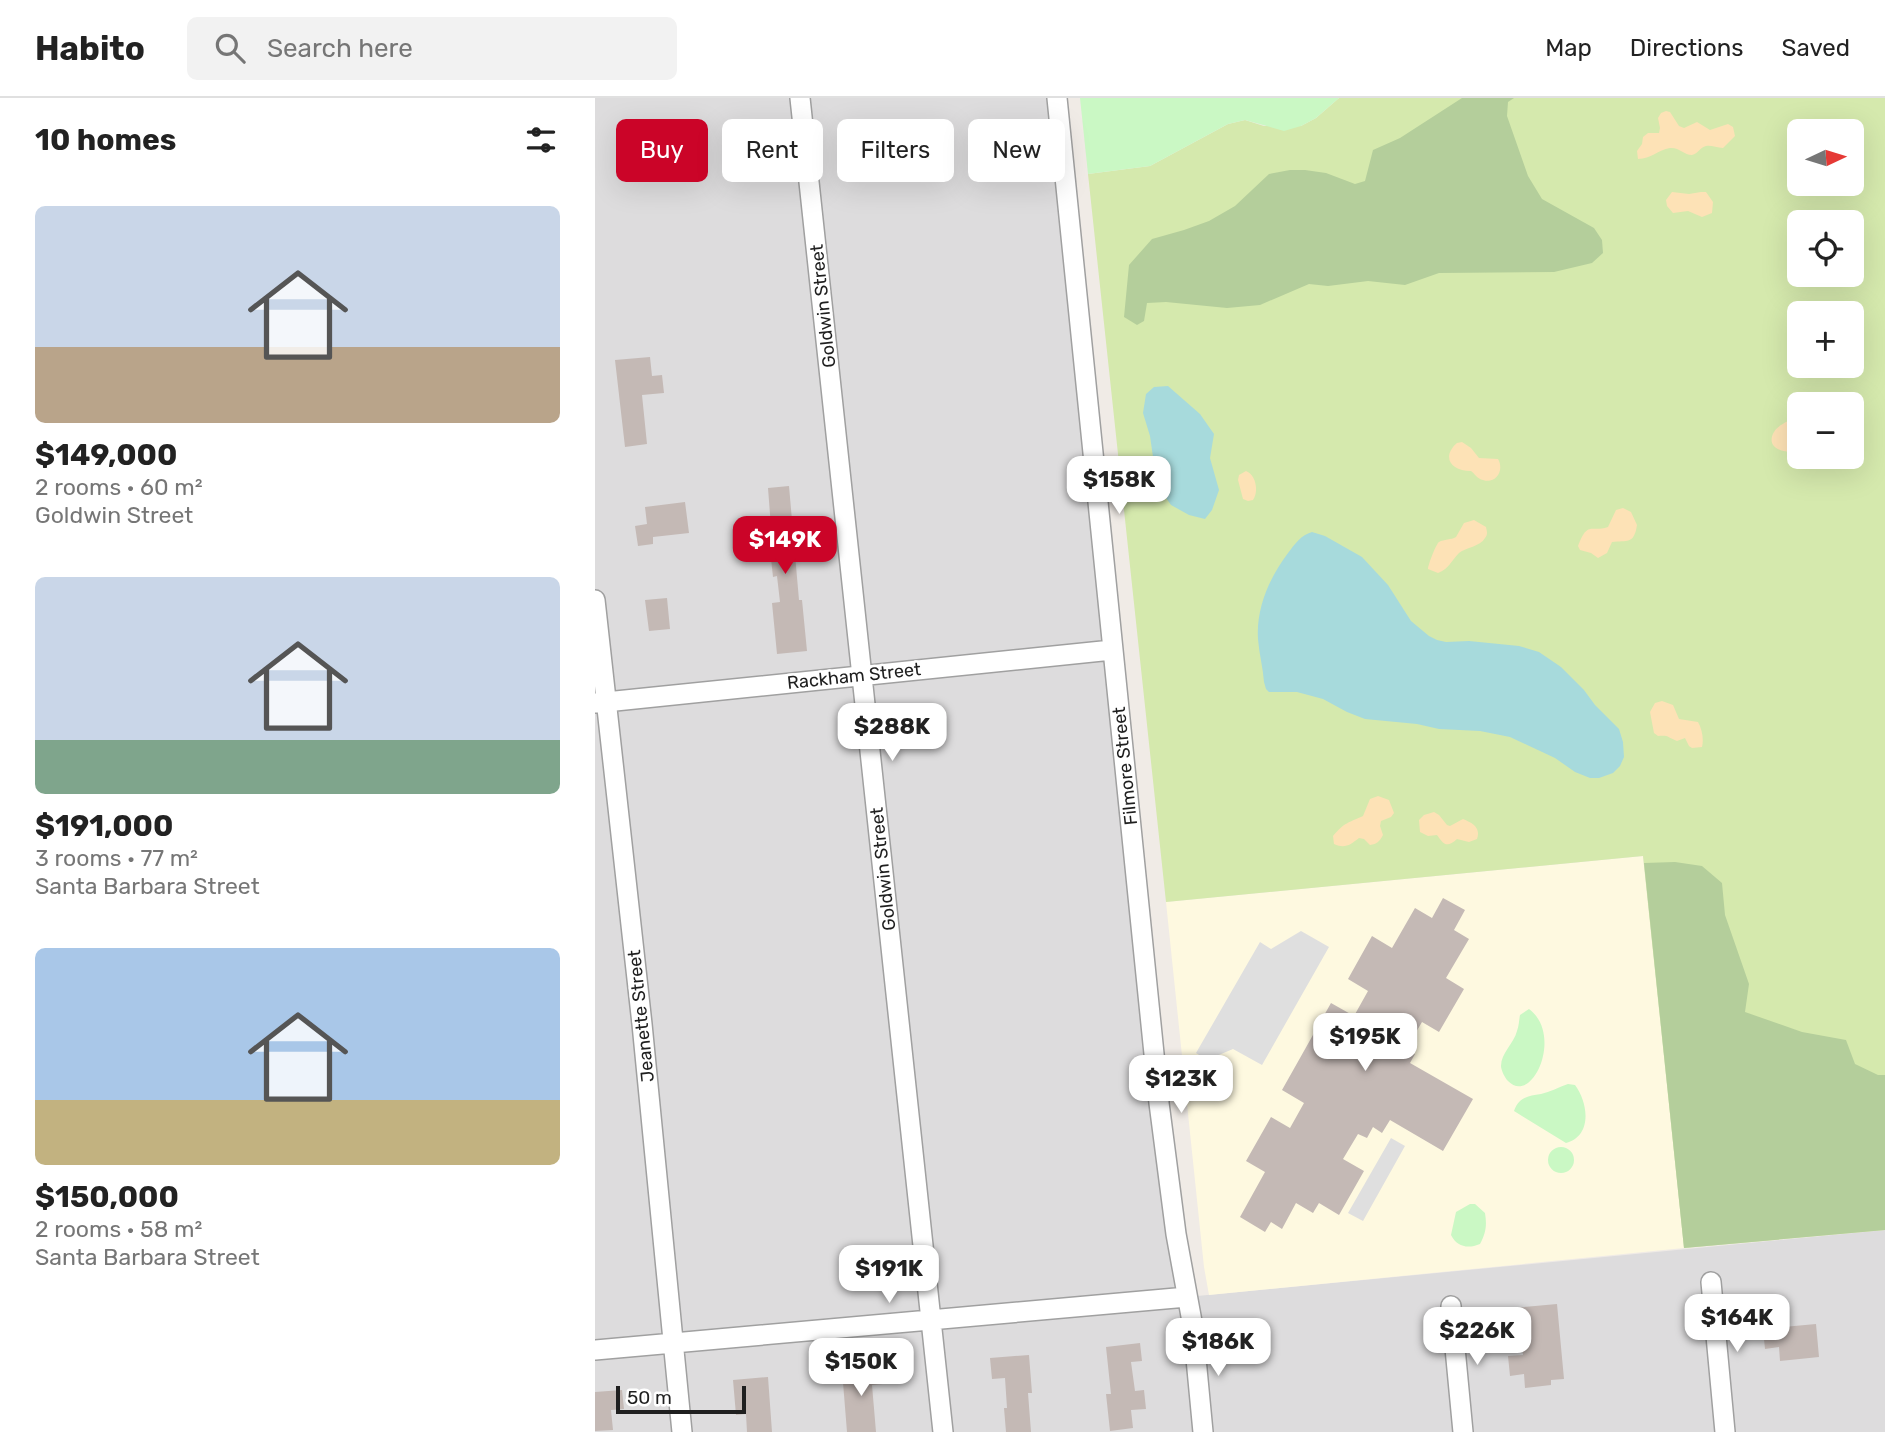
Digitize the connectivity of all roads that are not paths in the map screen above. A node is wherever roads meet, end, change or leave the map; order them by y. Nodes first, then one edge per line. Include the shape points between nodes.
1 (800, 98) edge
2 (1057, 98) edge
3 (595, 600) edge
4 (1112, 650) junction
5 (863, 675) junction
6 (601, 703) edge
7 (1711, 1282) dead end
8 (1187, 1297) junction
9 (1451, 1306) dead end
10 (932, 1321) junction
11 (673, 1344) junction
12 (595, 1350) edge
13 (682, 1432) edge
14 (943, 1432) edge
15 (1203, 1432) edge
16 (1464, 1432) edge
17 (1725, 1432) edge

1 - 5 street, Goldwin Street
2 - 4 street, Filmore Street
3 - 6 street, Jeanette Street
4 - 5 street, Rackham Street
4 - 8 street, Filmore Street via 1167,1172
5 - 6 street, Rackham Street
5 - 10 street, Goldwin Street
6 - 11 street, Jeanette Street via 641,1011
7 - 17 street
8 - 10 street
8 - 15 street, Filmore Street
9 - 16 street
10 - 11 street
10 - 14 street, Goldwin Street
11 - 12 street
11 - 13 street, Jeanette Street

